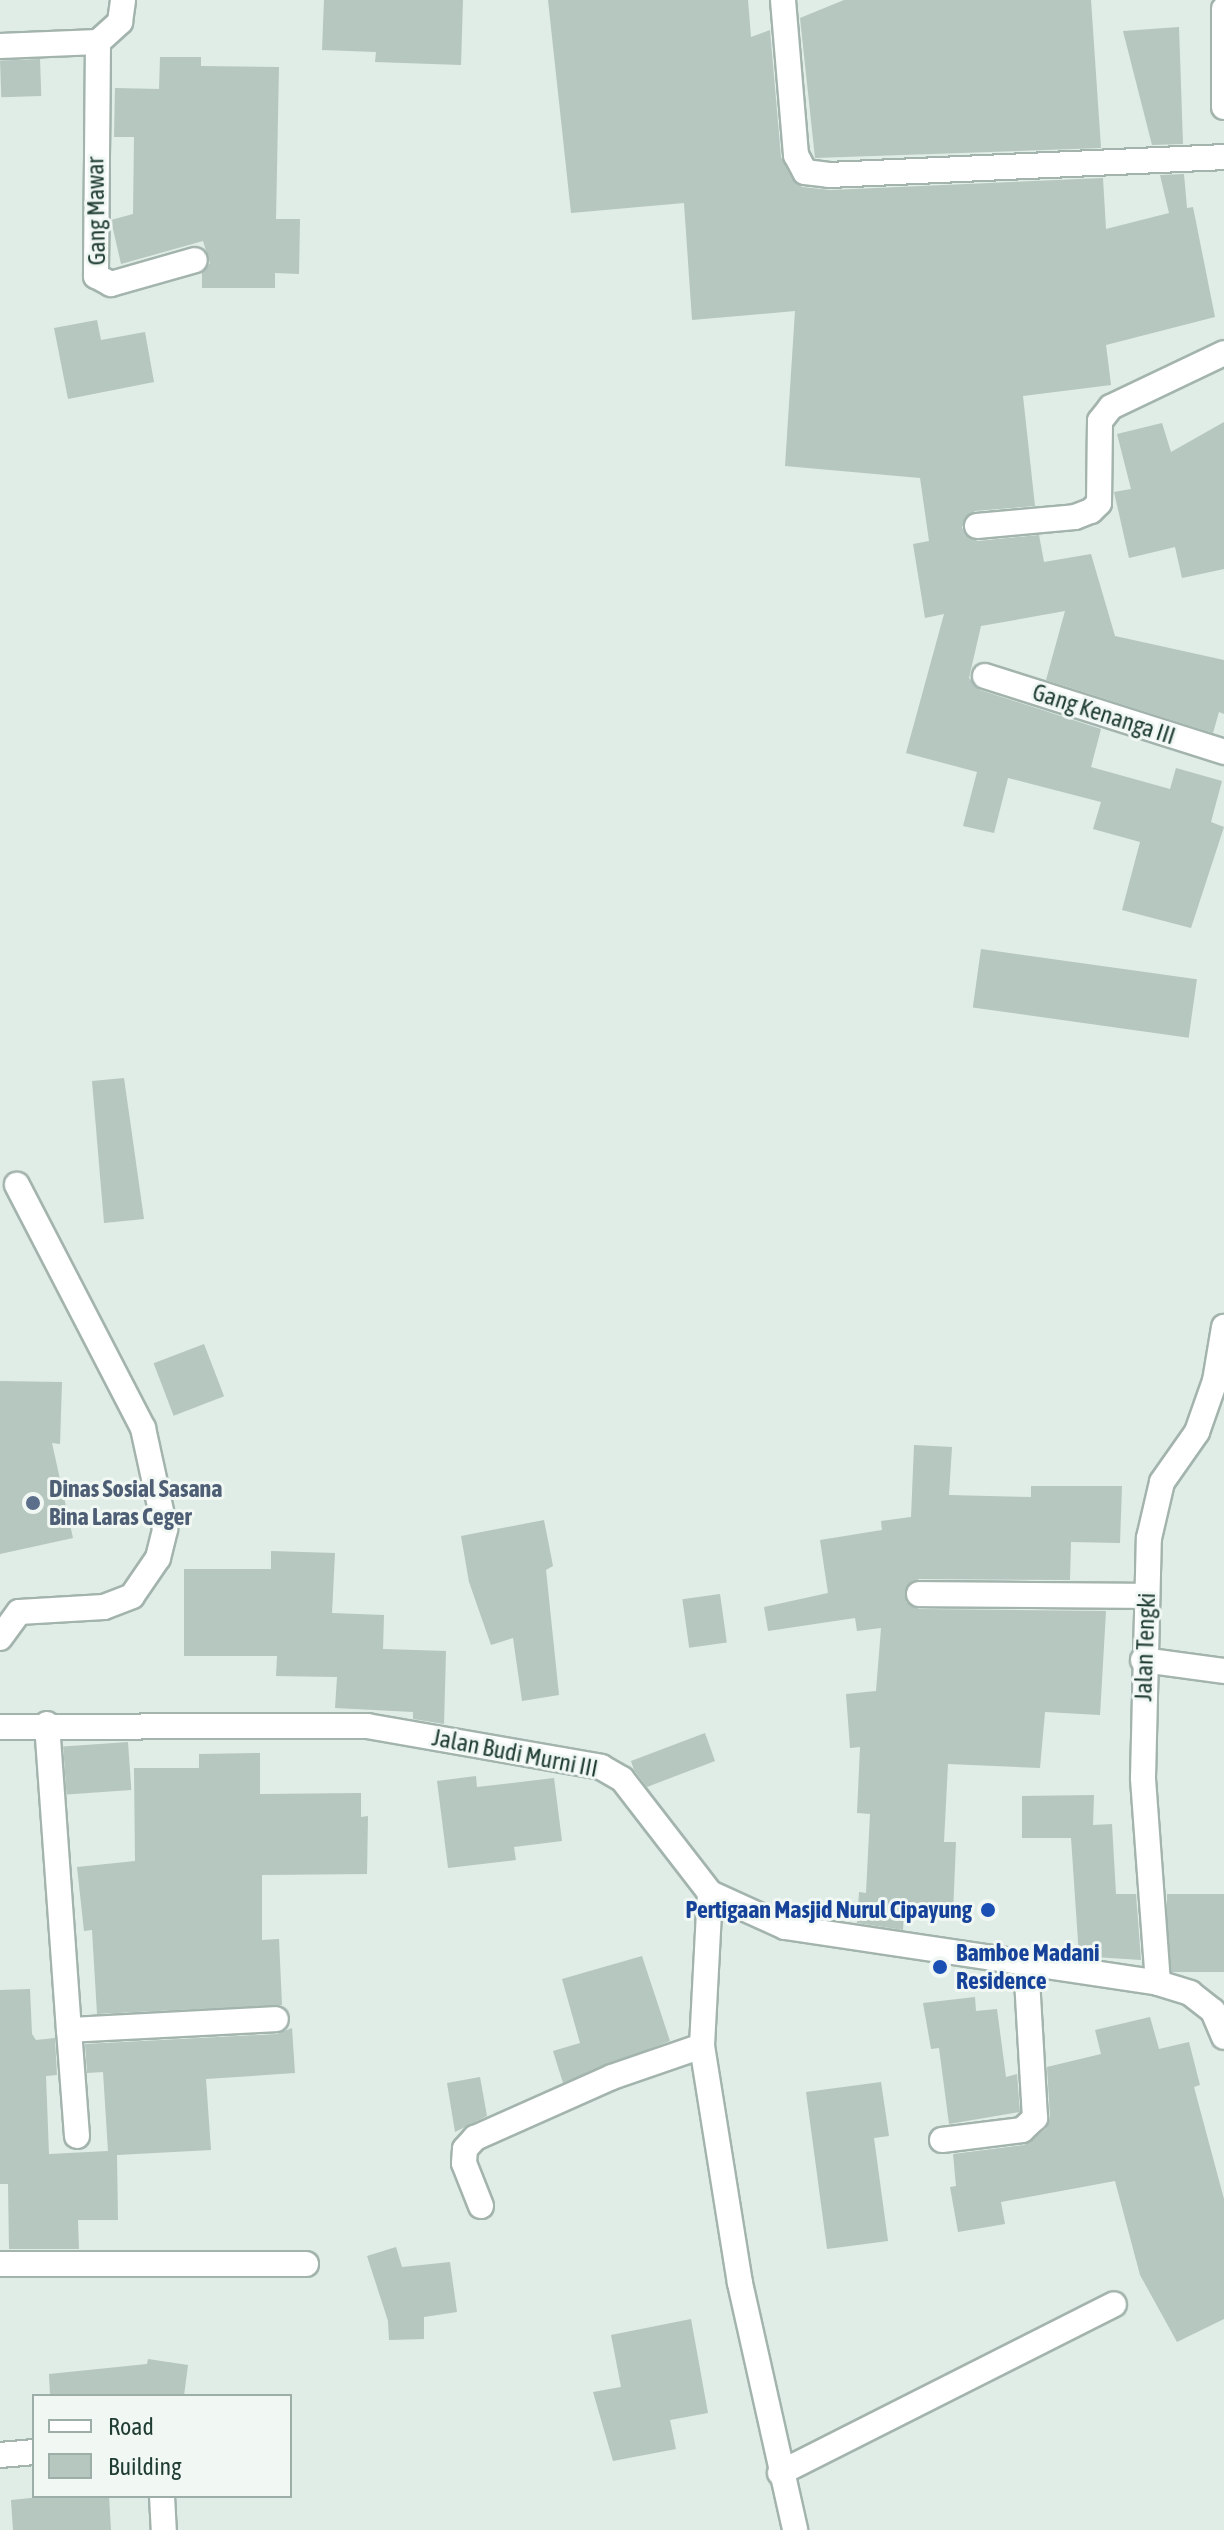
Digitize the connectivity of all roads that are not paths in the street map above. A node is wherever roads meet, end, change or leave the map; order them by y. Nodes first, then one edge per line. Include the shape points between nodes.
1 (123, 0) edge
2 (783, 0) edge
3 (1224, 9) edge
4 (98, 42) junction
5 (0, 46) edge
6 (1224, 107) edge
7 (1224, 157) edge
8 (195, 260) dead end
9 (1224, 353) edge
10 (977, 526) dead end
11 (985, 676) dead end
12 (1224, 752) edge
13 (17, 1185) dead end
14 (1224, 1327) edge
15 (919, 1594) dead end
16 (1146, 1596) junction
17 (0, 1638) edge
18 (1143, 1660) junction
19 (1224, 1671) edge
20 (47, 1724) junction
21 (0, 1727) edge
22 (710, 1893) junction
23 (1026, 1964) junction
24 (1158, 1983) junction
25 (1218, 2009) edge
26 (276, 2019) dead end
27 (69, 2030) junction
28 (1224, 2037) edge
29 (702, 2046) junction
30 (77, 2136) dead end
31 (942, 2140) dead end
32 (481, 2206) dead end
33 (0, 2264) edge
34 (306, 2264) dead end
35 (1114, 2304) dead end
36 (32, 2452) edge
37 (0, 2455) edge
38 (780, 2473) junction
39 (162, 2498) edge
40 (164, 2530) edge
41 (795, 2530) edge

1 - 4 street via 120,22
2 - 7 street via 796,155 805,172
3 - 6 street
4 - 5 street
4 - 8 street, Gang Mawar via 96,276 111,284
9 - 10 street via 1111,407 1100,421 1099,503 1091,511
11 - 12 street, Gang Kenanga III
13 - 17 street via 143,1428 165,1529 158,1558 132,1596 104,1607 19,1612
14 - 16 street, Jalan Tengki via 1215,1381 1197,1432 1162,1482 1149,1538
15 - 16 street
16 - 18 street, Jalan Tengki
18 - 19 street
18 - 24 street, Jalan Tengki via 1143,1778
20 - 21 street, Jalan Budi Murni III
20 - 22 street, Jalan Budi Murni III via 367,1726 601,1767 622,1779
20 - 27 street
22 - 23 street, Jalan Budi Murni III via 785,1927
22 - 29 street
23 - 24 street, Jalan Budi Murni III
23 - 31 street via 1035,2118 1022,2130
24 - 25 street, Jalan Budi Murni III
25 - 28 street, Jalan Budi Murni III
26 - 27 street
27 - 30 street
29 - 32 street via 612,2077 475,2138 465,2149 464,2163
29 - 38 street via 740,2283
33 - 34 street
35 - 38 street
36 - 37 street
38 - 41 street
39 - 40 street

